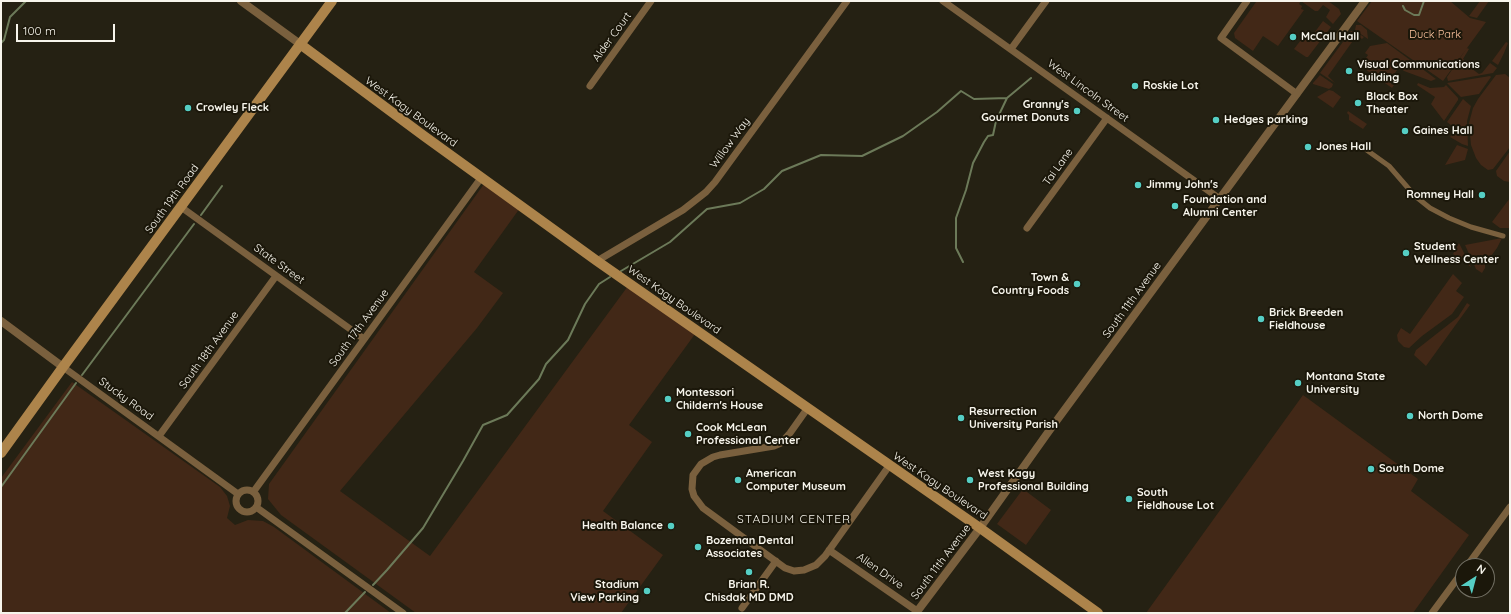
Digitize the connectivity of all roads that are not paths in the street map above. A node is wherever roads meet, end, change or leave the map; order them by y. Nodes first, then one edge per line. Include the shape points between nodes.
1 (241, 1) edge
2 (332, 1) edge
3 (651, 1) edge
4 (847, 1) edge
5 (943, 1) edge
6 (1046, 1) edge
7 (1247, 1) edge
8 (1366, 1) edge
9 (300, 44) junction
10 (1010, 50) junction
11 (590, 86) dead end
12 (1297, 94) junction
13 (1107, 118) junction
14 (1361, 146) dead end
15 (481, 178) junction
16 (1220, 199) junction
17 (180, 207) junction
18 (1027, 228) dead end
19 (1502, 236) dead end
20 (597, 261) junction
21 (276, 276) junction
22 (1, 321) edge
23 (364, 339) junction
24 (63, 367) junction
25 (807, 409) junction
26 (159, 436) junction
27 (1, 453) edge
28 (889, 466) junction
29 (254, 492) junction
30 (238, 494) junction
31 (256, 507) junction
32 (1510, 507) edge
33 (980, 528) junction
34 (829, 550) junction
35 (1473, 558) edge
36 (776, 561) junction
37 (1455, 582) edge
38 (742, 608) dead end
39 (917, 612) edge
40 (403, 613) edge
41 (1098, 613) edge
42 (1432, 613) edge

1 - 9 street, West Kagy Boulevard
2 - 9 main road, South 19th Road
3 - 11 street, Alder Court
4 - 20 street, Willow Way via 706,192 683,210
5 - 10 street, West Lincoln Street
6 - 10 street
7 - 12 street via 1221,38
8 - 12 street, South 11th Avenue
9 - 15 main road, West Kagy Boulevard
9 - 17 main road, South 19th Road
10 - 13 street, West Lincoln Street
12 - 16 street, South 11th Avenue
13 - 16 street, West Lincoln Street
13 - 18 street, Tai Lane
14 - 19 street via 1389,166 1415,196 1430,208 1471,227
15 - 20 main road, West Kagy Boulevard
15 - 23 street, South 17th Avenue
16 - 33 street, South 11th Avenue
17 - 21 street, State Street
17 - 24 main road, South 19th Road
20 - 25 main road, West Kagy Boulevard
21 - 23 street, State Street
21 - 26 street, South 18th Avenue
22 - 24 street, Stucky Road
23 - 29 street, South 17th Avenue
24 - 26 street, Stucky Road
24 - 27 main road, South 19th Road
25 - 28 main road, West Kagy Boulevard
25 - 36 street via 781,443 767,448 713,457 701,464 693,476 694,496 703,508
26 - 30 street, Stucky Road
28 - 33 main road, West Kagy Boulevard
28 - 34 street
29 - 30 street via 244,490
29 - 31 street via 258,498
30 - 31 street via 236,505 242,511 249,512
31 - 40 street
32 - 35 street
33 - 39 street, South 11th Avenue
33 - 41 main road, West Kagy Boulevard
34 - 36 street via 816,565 804,570 789,570
34 - 39 street, Allen Drive
36 - 38 street
37 - 42 street

